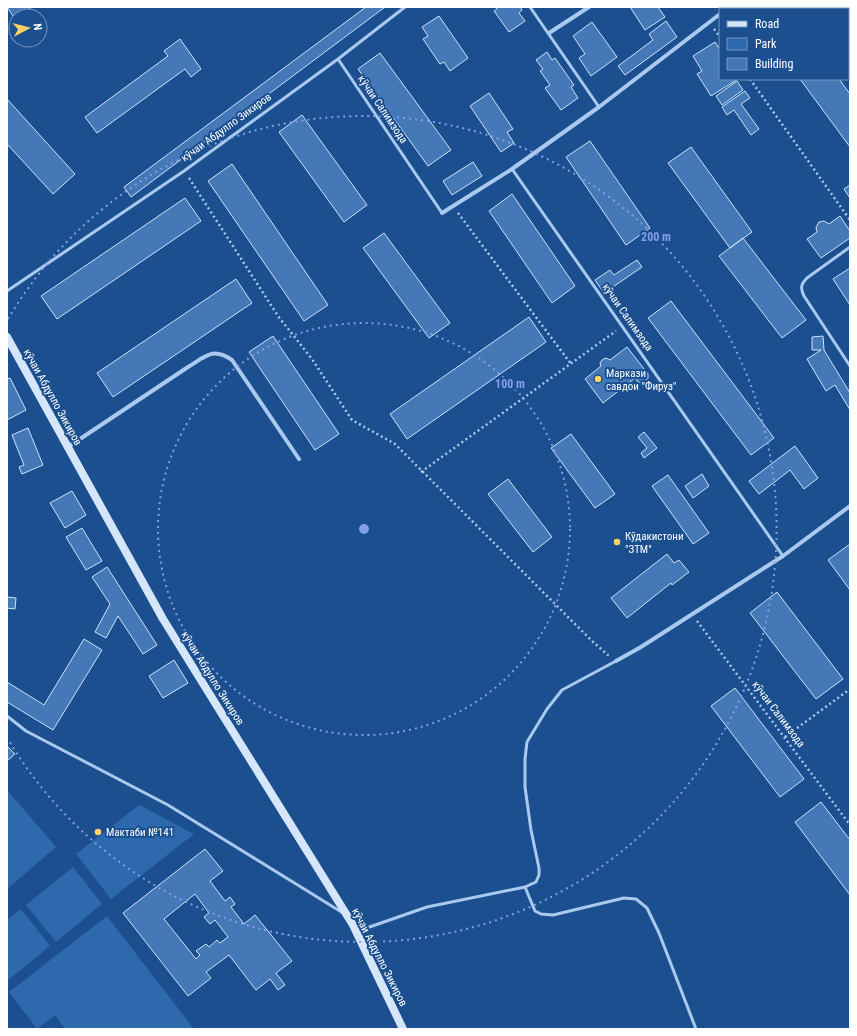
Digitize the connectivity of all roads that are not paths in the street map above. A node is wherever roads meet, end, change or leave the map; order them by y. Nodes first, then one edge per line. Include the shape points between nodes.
1 (405, 7) edge
2 (530, 7) edge
3 (589, 7) edge
4 (719, 15) edge
5 (549, 33) junction
6 (338, 58) junction
7 (599, 107) junction
8 (512, 169) junction
9 (442, 213) joint
10 (850, 247) edge
11 (7, 291) edge
12 (7, 337) edge
13 (850, 366) edge
14 (68, 447) junction
15 (299, 459) dead end
16 (850, 506) edge
17 (783, 556) junction
18 (616, 661) joint
19 (7, 716) edge
20 (525, 887) junction
21 (347, 916) junction
22 (356, 931) junction
23 (403, 1029) edge
24 (696, 1029) edge

1 - 6 lane
2 - 5 lane
3 - 5 street
4 - 7 street, кӯчаи Салимзода
5 - 7 lane
6 - 9 lane, кӯчаи Салимзода
6 - 11 lane, кӯчаи Абдулло Зикиров via 184,171
7 - 8 street, кӯчаи Салимзода
8 - 9 street, кӯчаи Салимзода
8 - 17 lane, кӯчаи Салимзода
10 - 13 lane via 807,278 801,288
12 - 14 street, кӯчаи Абдулло Зикиров
14 - 15 street via 206,355 222,353 232,360
14 - 21 street, кӯчаи Абдулло Зикиров via 164,619
16 - 17 street
17 - 18 street
18 - 20 lane via 562,690 527,742 525,787 539,875 536,882
19 - 21 lane via 26,731 168,805
20 - 22 lane via 427,907
20 - 24 lane via 536,911 546,914 624,898 636,898 647,908 659,933
21 - 22 street, кӯчаи Абдулло Зикиров
22 - 23 street, кӯчаи Абдулло Зикиров

